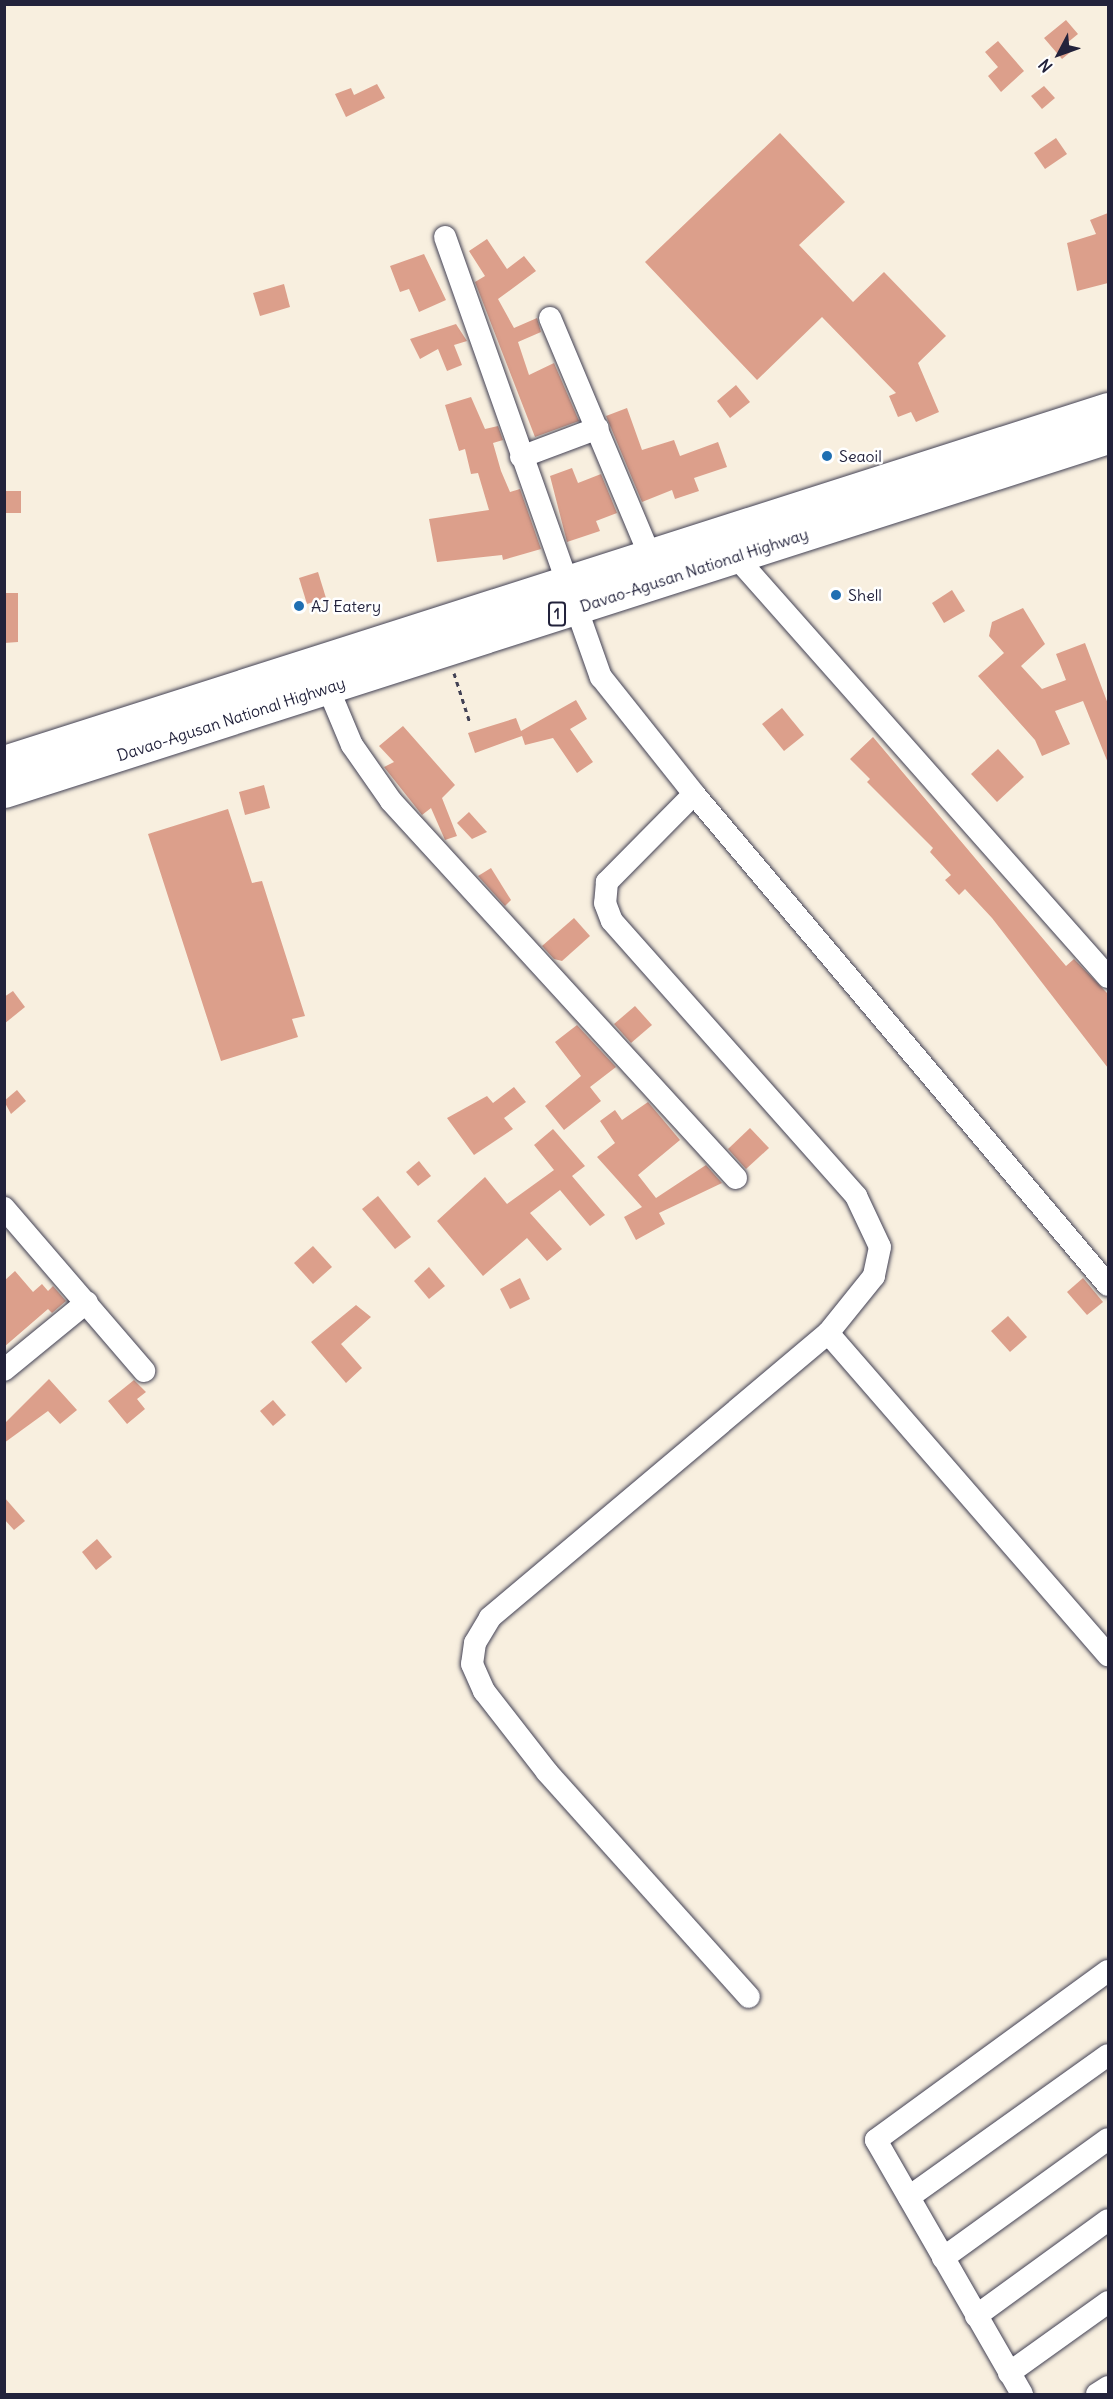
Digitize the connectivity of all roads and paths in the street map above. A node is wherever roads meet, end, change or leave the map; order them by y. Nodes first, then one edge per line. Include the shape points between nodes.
1 (445, 237) dead end
2 (550, 318) dead end
3 (1108, 409) edge
4 (598, 428) junction
5 (1108, 437) edge
6 (521, 457) junction
7 (732, 544) junction
8 (650, 556) junction
9 (570, 596) junction
10 (446, 650) junction
11 (328, 688) junction
12 (250, 699) junction
13 (470, 723) dead end
14 (4, 762) edge
15 (4, 791) edge
16 (694, 794) junction
17 (1108, 977) edge
18 (736, 1178) dead end
19 (4, 1208) edge
20 (1108, 1285) edge
21 (87, 1302) junction
22 (828, 1333) junction
23 (4, 1370) edge
24 (144, 1371) dead end
25 (1108, 1655) edge
26 (1108, 1971) edge
27 (749, 1997) dead end
28 (1108, 2055) edge
29 (1108, 2139) edge
30 (909, 2197) junction
31 (1108, 2220) edge
32 (943, 2258) junction
33 (1108, 2302) edge
34 (976, 2316) junction
35 (1010, 2373) junction
36 (1108, 2387) edge
37 (1022, 2394) edge
38 (1097, 2394) edge

1 - 6 street
2 - 4 street
3 - 7 highway, Davao-Agusan National Highway / 1
4 - 6 street
4 - 8 street
5 - 7 highway, Davao-Agusan National Highway / 1
6 - 9 street
7 - 8 highway, Davao-Agusan National Highway / 1
7 - 9 highway, Davao-Agusan National Highway / 1
7 - 17 street
8 - 9 highway, Davao-Agusan National Highway / 1
9 - 10 highway, Davao-Agusan National Highway / 1
9 - 12 highway, Davao-Agusan National Highway / 1
9 - 16 street via 601,677
10 - 11 highway, Davao-Agusan National Highway / 1
10 - 13 path
11 - 12 highway, Davao-Agusan National Highway / 1
11 - 18 street via 352,745 391,801
12 - 14 highway, Davao-Agusan National Highway / 1
12 - 15 highway, Davao-Agusan National Highway / 1
16 - 20 street
16 - 22 street via 607,882 605,903 626,939 825,1156 873,1221 880,1247 874,1276
19 - 21 street
21 - 23 street
21 - 24 street
22 - 25 street
22 - 27 street via 489,1618 475,1643 472,1664 484,1691 540,1764
26 - 30 street via 876,2140
28 - 30 street
29 - 32 street
30 - 32 street
31 - 34 street
32 - 34 street
33 - 35 street
34 - 35 street
35 - 37 street
36 - 38 street

